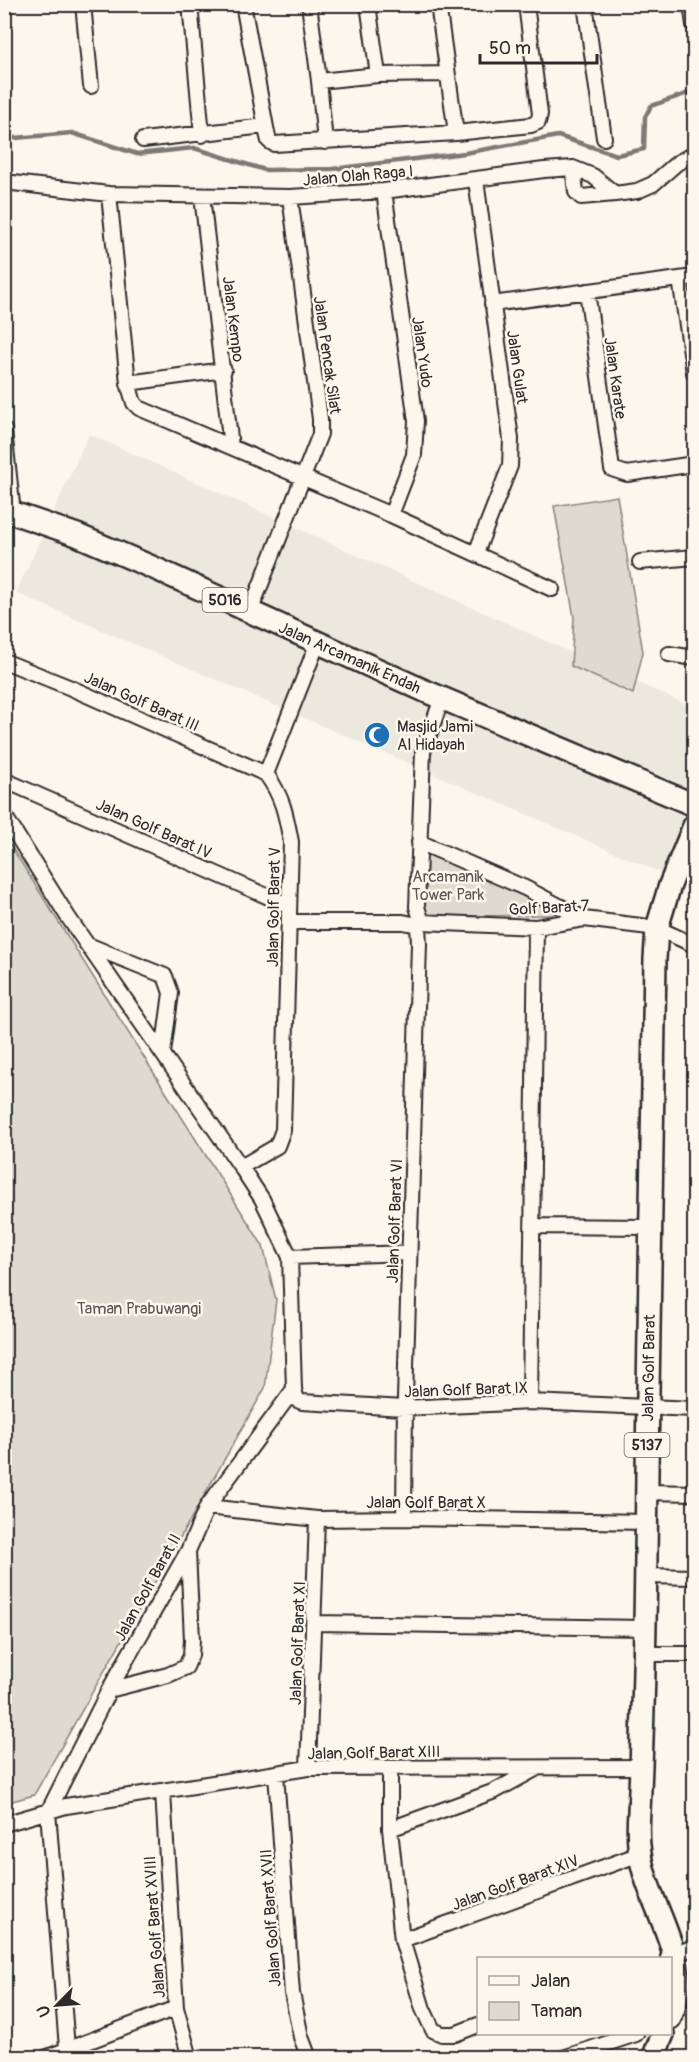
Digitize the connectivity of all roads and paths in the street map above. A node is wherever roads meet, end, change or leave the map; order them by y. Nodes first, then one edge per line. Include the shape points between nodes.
1 (83, 4) edge
2 (189, 4) edge
3 (243, 4) edge
4 (309, 4) edge
5 (368, 4) edge
6 (438, 4) edge
7 (526, 4) edge
8 (585, 4) edge
9 (691, 4) edge
10 (694, 25) edge
11 (447, 74) junction
12 (378, 75) junction
13 (319, 81) junction
14 (91, 86) dead end
15 (265, 126) junction
16 (456, 133) junction
17 (202, 135) junction
18 (604, 138) dead end
19 (142, 140) dead end
20 (325, 142) junction
21 (694, 154) edge
22 (573, 168) junction
23 (476, 180) junction
24 (4, 182) edge
25 (384, 191) junction
26 (615, 194) junction
27 (109, 195) junction
28 (202, 196) junction
29 (290, 197) junction
30 (687, 278) edge
31 (587, 291) junction
32 (492, 304) junction
33 (224, 370) junction
34 (694, 373) edge
35 (128, 383) junction
36 (4, 430) edge
37 (231, 447) junction
38 (694, 464) edge
39 (304, 478) junction
40 (9, 513) edge
41 (391, 515) junction
42 (476, 553) junction
43 (694, 557) edge
44 (640, 562) dead end
45 (552, 589) dead end
46 (250, 612) junction
47 (318, 642) junction
48 (669, 654) dead end
49 (694, 658) edge
50 (4, 661) edge
51 (442, 698) junction
52 (266, 774) junction
53 (4, 780) edge
54 (694, 805) edge
55 (4, 815) edge
56 (694, 826) edge
57 (419, 842) junction
58 (290, 906) junction
59 (584, 919) junction
60 (289, 922) junction
61 (420, 924) junction
62 (536, 927) junction
63 (657, 928) junction
64 (88, 945) junction
65 (694, 945) edge
66 (163, 1053) junction
67 (241, 1167) junction
68 (532, 1226) junction
69 (650, 1227) junction
70 (409, 1254) junction
71 (290, 1257) junction
72 (294, 1389) junction
73 (530, 1402) junction
74 (404, 1408) junction
75 (648, 1408) junction
76 (694, 1409) edge
77 (647, 1492) junction
78 (694, 1493) edge
79 (207, 1507) junction
80 (404, 1518) junction
81 (317, 1519) junction
82 (647, 1522) junction
83 (188, 1551) junction
84 (645, 1576) junction
85 (694, 1577) edge
86 (314, 1623) junction
87 (645, 1628) junction
88 (644, 1654) junction
89 (694, 1654) edge
90 (108, 1690) junction
91 (642, 1767) junction
92 (308, 1768) junction
93 (390, 1768) junction
94 (538, 1768) junction
95 (276, 1774) junction
96 (163, 1792) junction
97 (48, 1812) junction
98 (4, 1824) edge
99 (390, 1829) junction
100 (640, 1854) junction
101 (402, 1940) junction
102 (694, 1947) edge
103 (670, 1957) edge
104 (672, 1958) edge
105 (672, 1962) edge
106 (694, 1968) edge
107 (694, 2000) edge
108 (176, 2008) junction
109 (672, 2012) edge
110 (672, 2019) edge
111 (477, 2025) edge
112 (633, 2035) edge
113 (663, 2035) edge
114 (67, 2048) junction
115 (45, 2058) edge
116 (190, 2058) edge
117 (309, 2058) edge
118 (563, 2058) edge
119 (653, 2058) edge

1 - 14 street
2 - 17 street
3 - 15 street
4 - 13 street
5 - 12 street
6 - 11 street
7 - 16 street via 538,122
8 - 18 street
9 - 10 street
11 - 12 street
11 - 16 street
12 - 13 street
13 - 20 street
15 - 17 street
15 - 20 street via 269,141 274,144
16 - 20 street
17 - 19 street
21 - 26 street via 653,184
22 - 23 street, Jalan Olah Raga I
22 - 26 street via 593,176
22 - 26 street via 576,192 581,197
23 - 25 street, Jalan Olah Raga I
23 - 32 street, Jalan Gulat
24 - 27 street, Jalan Olah Raga I
25 - 29 street, Jalan Olah Raga I
25 - 41 street, Jalan Yudo via 416,421 414,455
27 - 28 street, Jalan Olah Raga I
27 - 35 street
28 - 29 street, Jalan Olah Raga I
28 - 33 street, Jalan Kempo
29 - 39 street, Jalan Pencak Silat via 321,427
30 - 31 street
30 - 34 street
31 - 32 street
31 - 38 street, Jalan Karate via 612,469 627,474
32 - 42 street, Jalan Gulat via 511,454 510,466
33 - 35 street
33 - 37 street, Jalan Kempo
35 - 37 street via 139,408
36 - 40 street
37 - 39 street
39 - 41 street
39 - 46 street, Jalan Pencak Silat
40 - 46 main road, Jalan Arcamanik Endah / 5016 via 77,535
41 - 42 street
42 - 45 street
43 - 44 street
46 - 47 main road, Jalan Arcamanik Endah / 5016
47 - 51 main road, Jalan Arcamanik Endah / 5016
47 - 52 street
48 - 49 street
50 - 52 street, Jalan Golf Barat III
51 - 54 main road, Jalan Arcamanik Endah / 5016
51 - 57 street via 423,752
52 - 58 street, Jalan Golf Barat V via 286,810 291,842
53 - 58 street, Jalan Golf Barat IV
55 - 64 street
56 - 63 main road, Jalan Golf Barat / 5137
57 - 59 street via 525,888
57 - 61 street
58 - 60 street, Jalan Golf Barat V
59 - 62 street, Golf Barat 7
59 - 63 street, Golf Barat 7
60 - 61 street, Golf Barat 7
60 - 67 street, Jalan Golf Barat V via 282,1137 273,1150
61 - 62 street, Golf Barat 7
61 - 70 street, Jalan Golf Barat VI
62 - 68 street
63 - 65 street, Golf Barat 7
63 - 69 main road, Jalan Golf Barat / 5137
64 - 66 street
64 - 66 street via 165,976 171,993
66 - 67 street
67 - 71 street via 262,1199
68 - 69 street
68 - 73 street
69 - 75 main road, Jalan Golf Barat / 5137
70 - 71 street
70 - 74 street, Jalan Golf Barat VI
71 - 72 street
72 - 74 street, Jalan Golf Barat IX via 302,1402
72 - 79 street, Jalan Golf Barat II
73 - 74 street, Jalan Golf Barat IX
73 - 75 street, Jalan Golf Barat IX
74 - 80 street, Jalan Golf Barat VI
75 - 76 street, Jalan Golf Barat IX
75 - 77 main road, Jalan Golf Barat / 5137
77 - 78 street
77 - 82 main road, Jalan Golf Barat / 5137
79 - 81 street, Jalan Golf Barat X
79 - 83 street, Jalan Golf Barat II
80 - 81 street, Jalan Golf Barat X
80 - 82 street, Jalan Golf Barat X
81 - 86 street, Jalan Golf Barat XI
82 - 84 main road, Jalan Golf Barat / 5137
83 - 90 street, Jalan Golf Barat II
83 - 90 street via 192,1640 186,1667
84 - 85 street
84 - 87 main road, Jalan Golf Barat / 5137
86 - 87 street
86 - 92 street, Jalan Golf Barat XI
87 - 88 main road, Jalan Golf Barat / 5137
88 - 89 street
88 - 91 main road, Jalan Golf Barat / 5137
90 - 97 street, Jalan Golf Barat II
91 - 94 street, Jalan Golf Barat XIII
91 - 100 main road, Jalan Golf Barat / 5137
92 - 93 street, Jalan Golf Barat XIII
92 - 95 street, Jalan Golf Barat XIII
93 - 94 street, Jalan Golf Barat XIII
93 - 99 street
94 - 99 street via 495,1791
95 - 96 street, Jalan Golf Barat XIII
95 - 117 street, Jalan Golf Barat XVII via 291,1984
96 - 97 street, Jalan Golf Barat XIII
96 - 108 street, Jalan Golf Barat XVIII
97 - 98 street, Jalan Golf Barat XIII
97 - 114 street
99 - 101 street
100 - 101 street, Jalan Golf Barat XIV
100 - 103 main road, Jalan Golf Barat / 5137
101 - 111 street via 433,2030 454,2034
102 - 103 street
104 - 106 main road
105 - 109 main road, Jalan Golf Barat / 5137 via 678,1975
107 - 110 main road
108 - 114 street
108 - 116 street, Jalan Golf Barat XVIII
112 - 118 street
113 - 119 main road, Jalan Golf Barat / 5137
114 - 115 street

